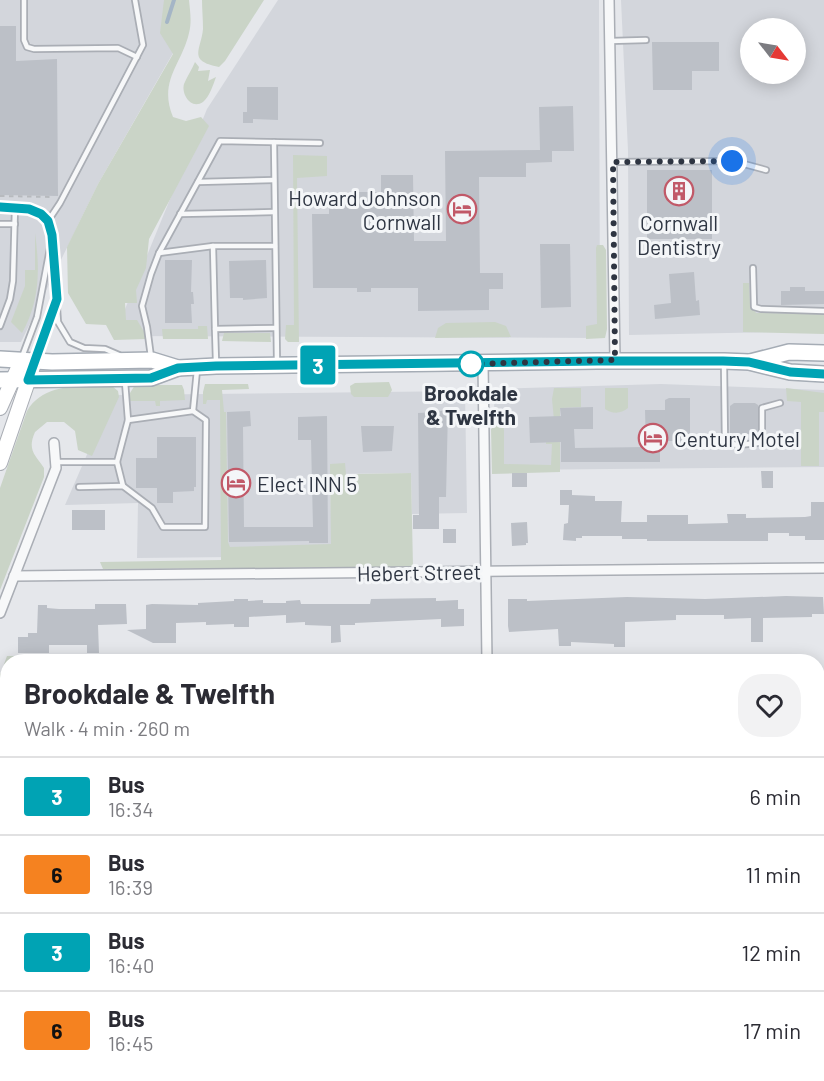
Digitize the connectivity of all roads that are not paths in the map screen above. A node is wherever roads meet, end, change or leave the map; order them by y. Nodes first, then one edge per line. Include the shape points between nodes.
1 (24, 0) edge
2 (135, 0) edge
3 (609, 0) edge
4 (610, 40) junction
5 (646, 40) dead end
6 (137, 57) junction
7 (273, 142) junction
8 (320, 143) dead end
9 (613, 162) junction
10 (766, 170) dead end
11 (274, 180) junction
12 (198, 182) junction
13 (0, 207) edge
14 (15, 207) junction
15 (274, 212) junction
16 (180, 214) junction
17 (48, 221) junction
18 (0, 224) edge
19 (15, 224) junction
20 (52, 235) junction
21 (213, 246) junction
22 (274, 246) junction
23 (159, 253) junction
24 (753, 268) dead end
25 (57, 299) junction
26 (824, 311) edge
27 (0, 326) edge
28 (275, 328) junction
29 (215, 329) junction
30 (824, 353) edge
31 (0, 359) edge
32 (128, 359) junction
33 (152, 360) junction
34 (615, 360) junction
35 (28, 361) junction
36 (723, 361) junction
37 (749, 362) junction
38 (483, 363) junction
39 (277, 365) junction
40 (216, 366) junction
41 (197, 367) junction
42 (178, 368) junction
43 (824, 374) edge
44 (124, 378) junction
45 (6, 380) edge
46 (28, 380) junction
47 (780, 403) dead end
48 (0, 408) edge
49 (193, 411) junction
50 (128, 420) junction
51 (54, 443) dead end
52 (56, 462) junction
53 (117, 462) junction
54 (0, 463) edge
55 (123, 486) junction
56 (78, 487) dead end
57 (824, 568) edge
58 (485, 572) junction
59 (14, 576) junction
60 (0, 613) edge
61 (487, 654) edge

1 - 6 lane via 27,47 118,48
2 - 6 lane via 143,45
3 - 4 street
4 - 5 lane
4 - 9 street
6 - 17 lane
7 - 8 lane
7 - 11 lane
7 - 12 lane via 220,141
9 - 10 lane via 732,161
9 - 34 street
11 - 12 lane
11 - 15 lane
12 - 16 lane
13 - 14 lane
14 - 17 lane via 41,214
14 - 19 lane
15 - 16 lane
15 - 22 lane
16 - 23 lane
17 - 20 lane
18 - 19 lane
19 - 27 lane via 14,281
20 - 25 lane
20 - 35 lane
21 - 22 lane
21 - 23 lane
21 - 29 lane
22 - 28 lane
23 - 33 lane via 141,306
24 - 26 lane via 754,307
25 - 32 lane via 58,322 70,342 84,348 105,349
25 - 35 lane
28 - 29 lane
28 - 39 lane
29 - 40 lane
30 - 37 main road via 789,352
31 - 35 main road
32 - 33 main road
32 - 35 main road
33 - 42 main road
34 - 36 main road
34 - 38 main road
35 - 45 main road
35 - 46 main road
36 - 37 main road
36 - 47 lane via 725,443 758,443 762,436 762,408
37 - 43 main road via 790,372
38 - 39 main road
38 - 58 street
39 - 40 main road
40 - 41 main road
41 - 42 main road
41 - 49 lane
42 - 44 main road via 151,378
44 - 46 main road
44 - 50 lane
45 - 46 main road
45 - 48 main road
46 - 54 main road
49 - 50 lane
49 - 55 lane via 206,420 205,527 163,527 152,508
50 - 53 lane
51 - 52 street
52 - 53 lane
52 - 59 street
53 - 55 lane
55 - 56 lane
57 - 58 street, Hebert Street
58 - 59 street, Hebert Street
58 - 61 street
59 - 60 street

